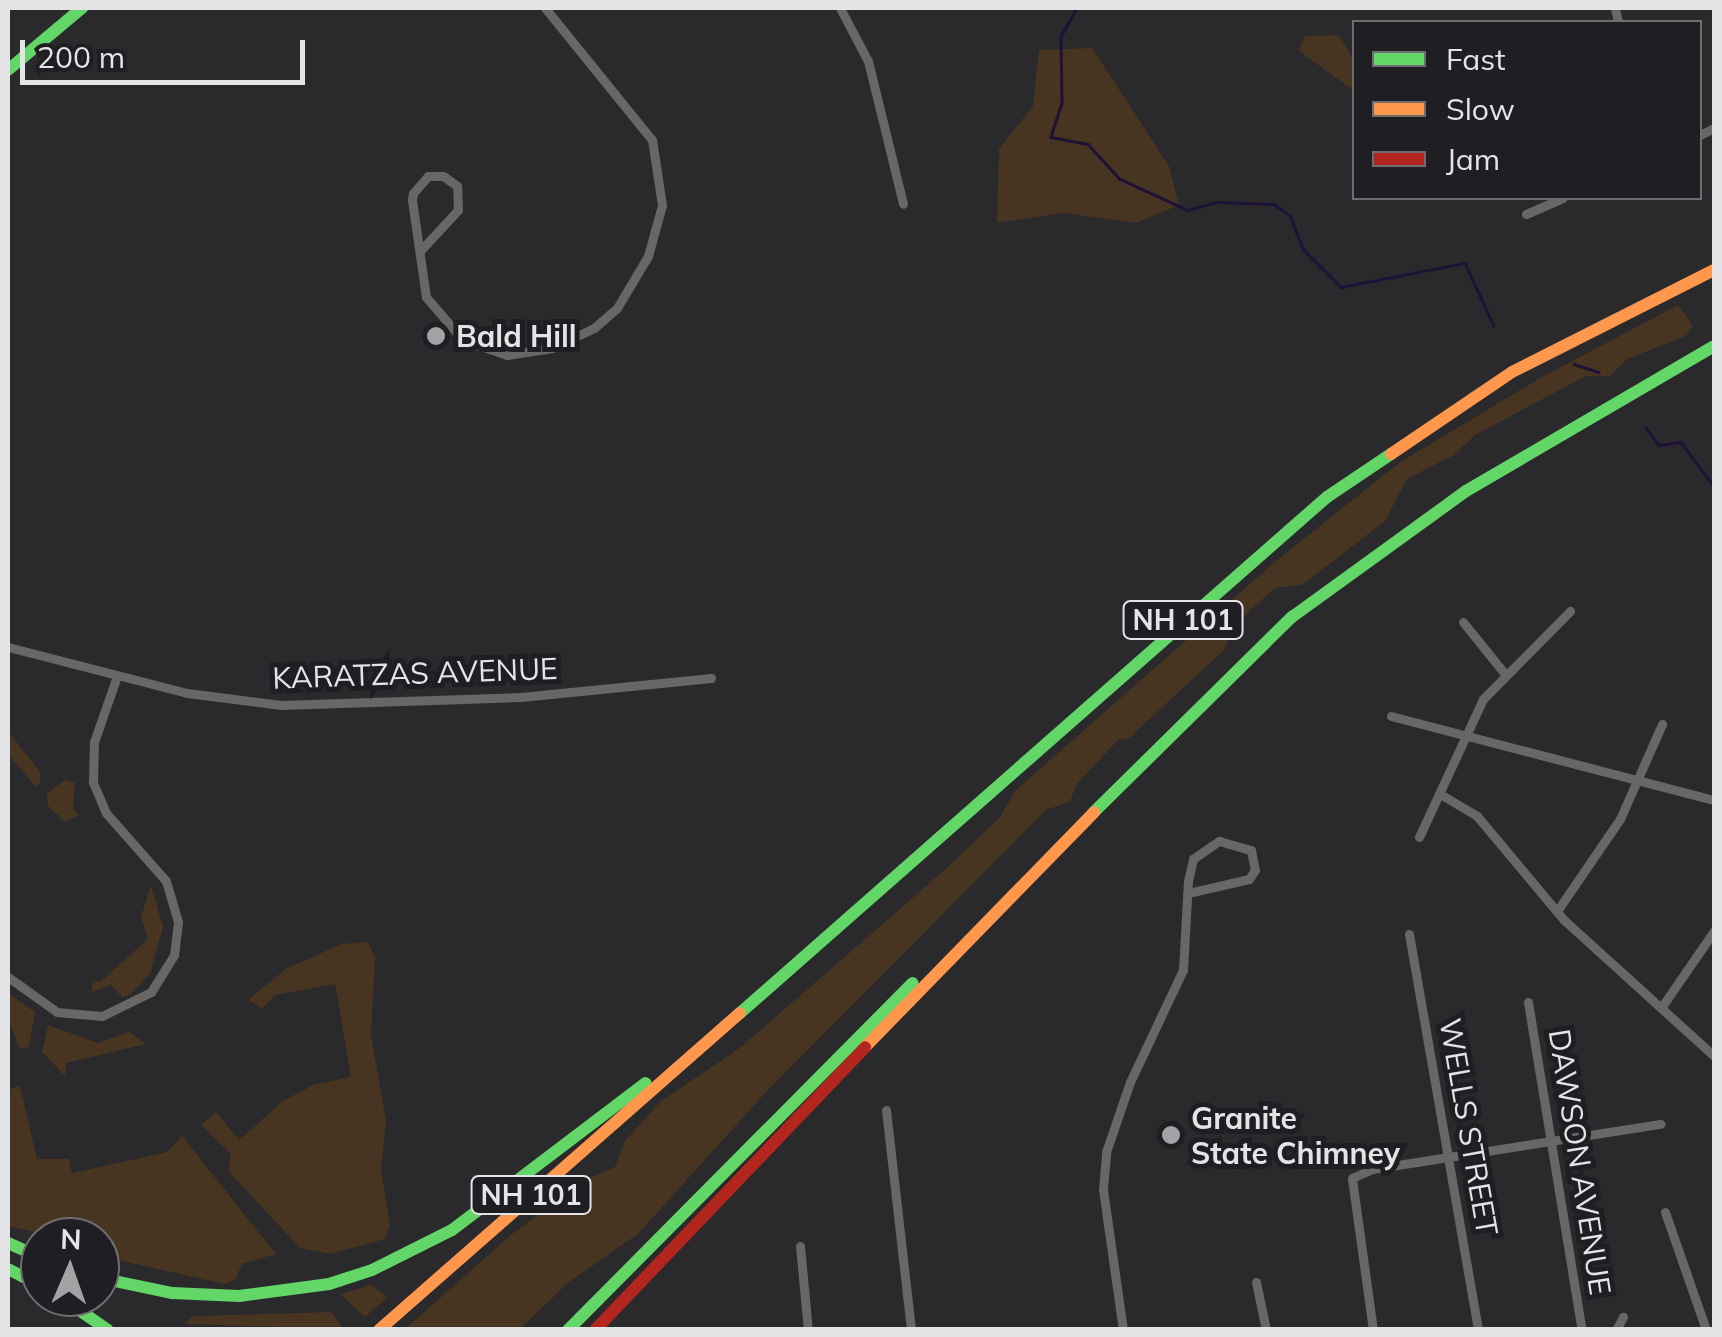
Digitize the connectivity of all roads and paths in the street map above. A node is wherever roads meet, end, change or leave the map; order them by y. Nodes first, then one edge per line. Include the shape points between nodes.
1 (80, 8) edge
2 (545, 8) edge
3 (840, 8) edge
4 (8, 70) edge
5 (1558, 200) edge
6 (904, 204) dead end
7 (1526, 214) dead end
8 (420, 251) junction
9 (1714, 270) edge
10 (1714, 346) edge
11 (1570, 610) dead end
12 (1463, 622) dead end
13 (8, 647) edge
14 (1505, 674) junction
15 (117, 676) junction
16 (711, 678) dead end
17 (1391, 716) dead end
18 (1662, 724) dead end
19 (1464, 735) junction
20 (1636, 780) junction
21 (1440, 794) junction
22 (1714, 800) edge
23 (1419, 837) dead end
24 (1024, 881) junction
25 (1188, 893) junction
26 (1557, 911) junction
27 (1714, 930) edge
28 (1409, 934) dead end
29 (8, 978) edge
30 (1528, 1002) dead end
31 (1663, 1004) junction
32 (1714, 1056) edge
33 (683, 1062) junction
34 (886, 1110) dead end
35 (1661, 1124) dead end
36 (1550, 1140) junction
37 (1449, 1157) junction
38 (1665, 1212) dead end
39 (800, 1246) dead end
40 (120, 1282) edge
41 (1256, 1282) dead end
42 (1623, 1317) dead end
43 (380, 1330) edge
44 (568, 1330) edge
45 (595, 1330) edge
46 (808, 1330) edge
47 (910, 1330) edge
48 (1123, 1330) edge
49 (1266, 1330) edge
50 (1373, 1330) edge
51 (1478, 1330) edge
52 (1582, 1330) edge
53 (1616, 1330) edge
54 (1706, 1330) edge

1 - 4 main road
2 - 8 street via 652,140 662,205 648,256 616,308 594,328 552,348 508,354 478,348 441,320 426,297
3 - 6 street via 868,62
5 - 7 street
8 - 8 street via 458,210 457,186 443,176 421,180 413,193
9 - 33 main road, NH 101 via 1512,372 1326,497
10 - 24 main road, NH 101 via 1466,490 1292,617
11 - 14 street
12 - 14 street
13 - 15 street, KARATZAS AVENUE
14 - 19 street
15 - 16 street, KARATZAS AVENUE via 280,705 503,698
15 - 29 street via 92,749 93,782 106,813 170,890 178,922 174,955 151,992 102,1016 56,1012
17 - 19 street
18 - 20 street
19 - 20 street
19 - 21 street
20 - 22 street
20 - 26 street via 1602,849
21 - 23 street
21 - 26 street via 1477,816
24 - 44 main road via 889,1005
24 - 45 main road, NH 101
25 - 25 street via 1200,850 1231,839 1251,850 1255,870 1249,879
25 - 48 street via 1180,979 1130,1082 1102,1166
26 - 31 street
27 - 31 street
28 - 37 street, WELLS STREET
30 - 36 street, DAWSON AVENUE
31 - 32 street
33 - 40 main road via 631,1092 452,1230 372,1270 328,1284 240,1296
33 - 43 main road, NH 101
34 - 47 street
35 - 36 street
36 - 37 street
36 - 52 street, DAWSON AVENUE
37 - 50 street via 1352,1178
37 - 51 street, WELLS STREET
38 - 54 street
39 - 46 street
41 - 49 street
42 - 53 street

